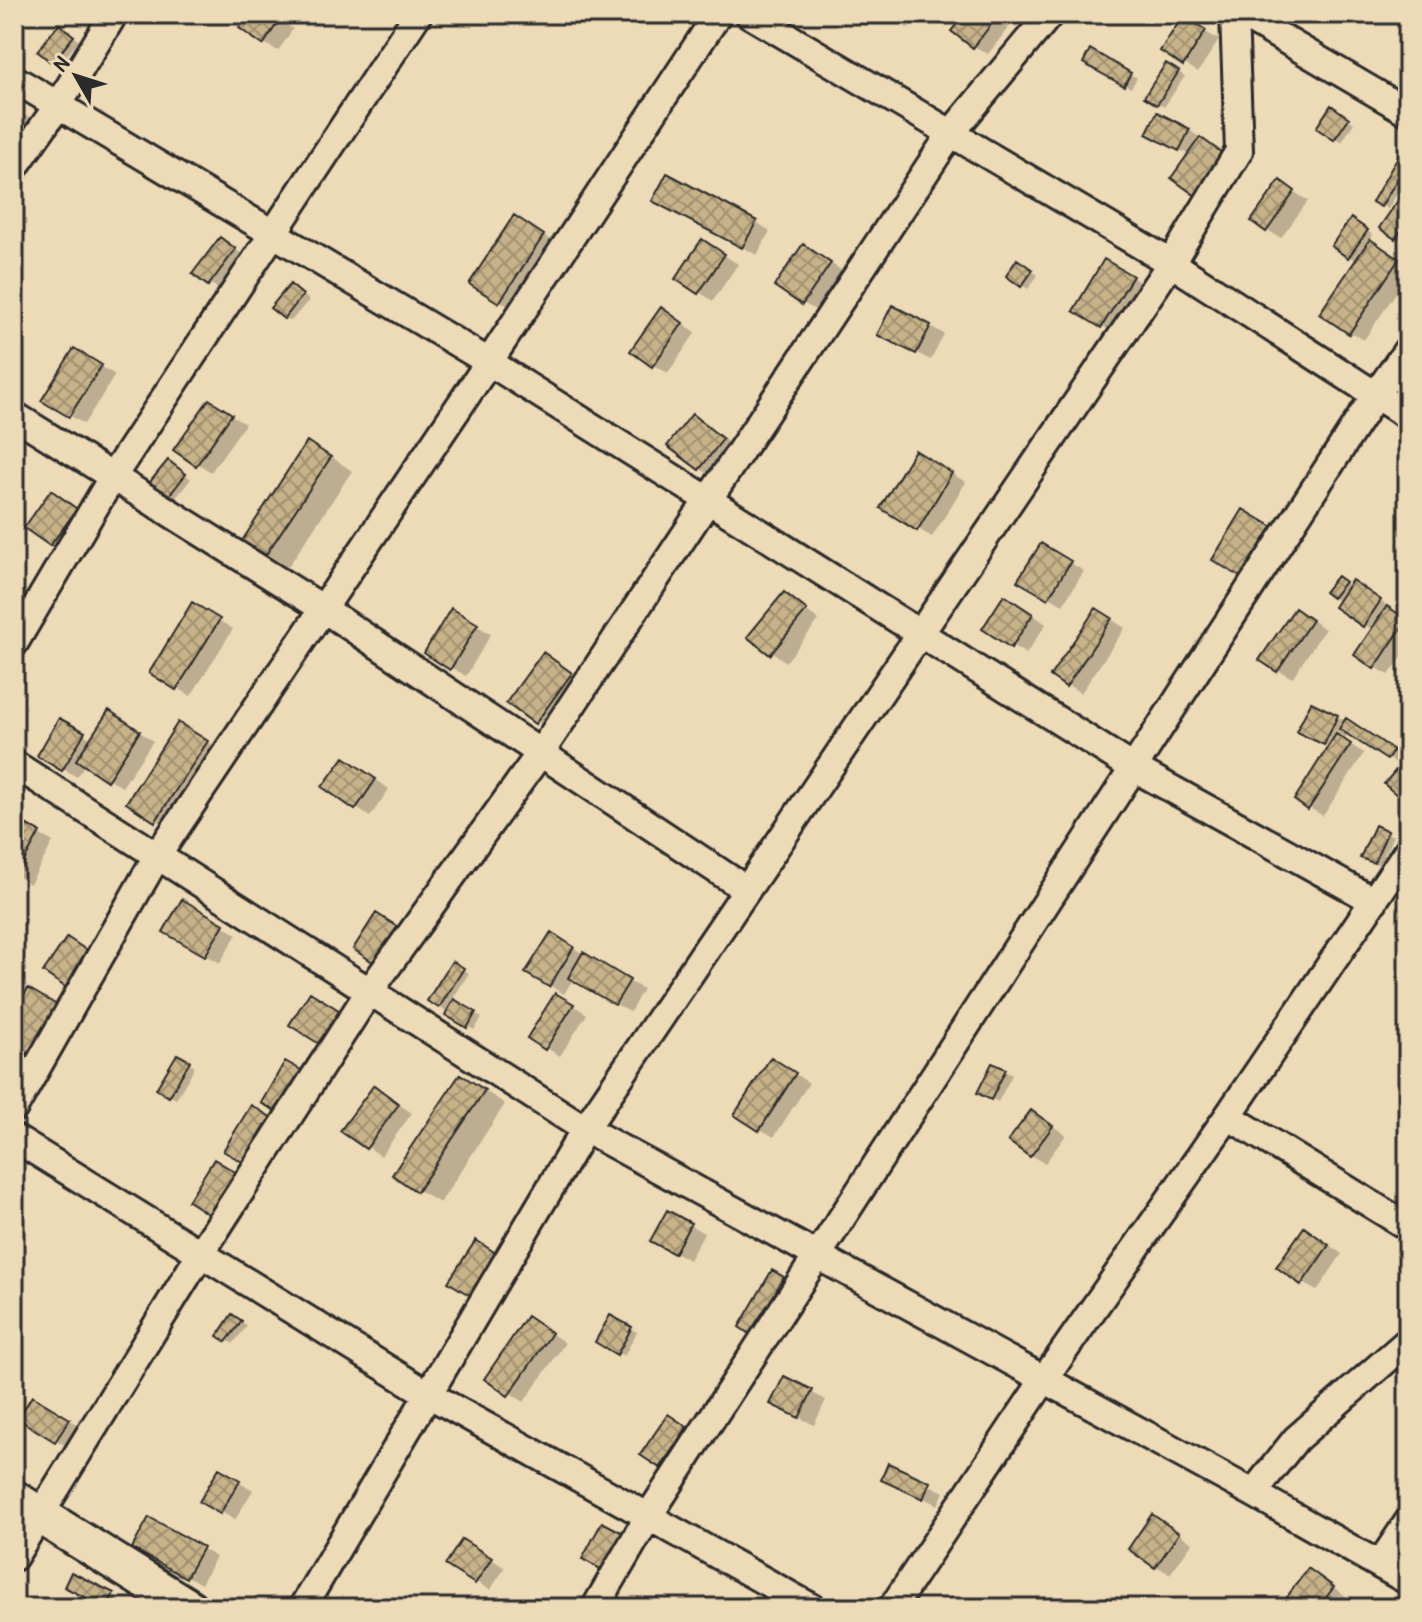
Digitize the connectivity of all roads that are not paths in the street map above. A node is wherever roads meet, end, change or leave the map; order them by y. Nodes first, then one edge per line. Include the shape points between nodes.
1 (114, 14) edge
2 (418, 14) edge
3 (718, 14) edge
4 (749, 14) edge
5 (1050, 14) edge
6 (1234, 14) edge
7 (1241, 14) edge
8 (14, 79) edge
9 (57, 107) junction
10 (1408, 112) edge
11 (952, 132) junction
12 (14, 168) edge
13 (273, 232) junction
14 (1171, 263) junction
15 (1408, 349) edge
16 (489, 362) junction
17 (1374, 397) junction
18 (14, 415) edge
19 (1408, 416) edge
20 (113, 476) junction
21 (707, 500) junction
22 (322, 608) junction
23 (920, 635) junction
24 (14, 644) edge
25 (541, 752) junction
26 (14, 764) edge
27 (1132, 767) junction
28 (1408, 850) edge
29 (157, 856) junction
30 (747, 890) junction
31 (1390, 891) edge
32 (369, 992) junction
33 (14, 1108) edge
34 (1228, 1116) junction
35 (585, 1129) junction
36 (14, 1138) edge
37 (1408, 1227) edge
38 (201, 1253) junction
39 (818, 1256) junction
40 (1408, 1341) edge
41 (1043, 1381) junction
42 (428, 1394) junction
43 (1253, 1493) junction
44 (26, 1508) edge
45 (648, 1517) junction
46 (1408, 1522) edge
47 (14, 1557) edge
48 (1380, 1564) junction
49 (1408, 1581) edge
50 (189, 1608) edge
51 (302, 1608) edge
52 (595, 1608) edge
53 (813, 1608) edge
54 (892, 1608) edge

1 - 9 street
2 - 13 street
3 - 16 street
4 - 11 street
5 - 11 street
6 - 14 street via 1239,151
7 - 10 street
8 - 9 street
9 - 12 street
9 - 13 street
11 - 14 street
11 - 21 street
13 - 16 street
13 - 20 street
14 - 17 street
14 - 23 street
15 - 17 street
16 - 21 street
16 - 22 street
17 - 19 street
17 - 27 street
18 - 20 street
20 - 22 street
20 - 24 street
21 - 23 street
21 - 25 street
22 - 25 street
22 - 29 street
23 - 27 street
23 - 30 street
25 - 30 street
25 - 32 street
26 - 29 street
27 - 31 street
27 - 39 street
28 - 31 street
29 - 32 street
29 - 33 street
30 - 35 street
31 - 34 street
32 - 35 street
32 - 38 street
34 - 37 street
34 - 41 street
35 - 39 street
35 - 42 street
36 - 38 street
38 - 42 street
38 - 44 street
39 - 41 street
39 - 45 street
40 - 43 street via 1296,1439
41 - 43 street
41 - 54 street
42 - 45 street
42 - 51 street
43 - 48 street
44 - 47 street
44 - 50 street
45 - 52 street
45 - 53 street
46 - 48 street
48 - 49 street

